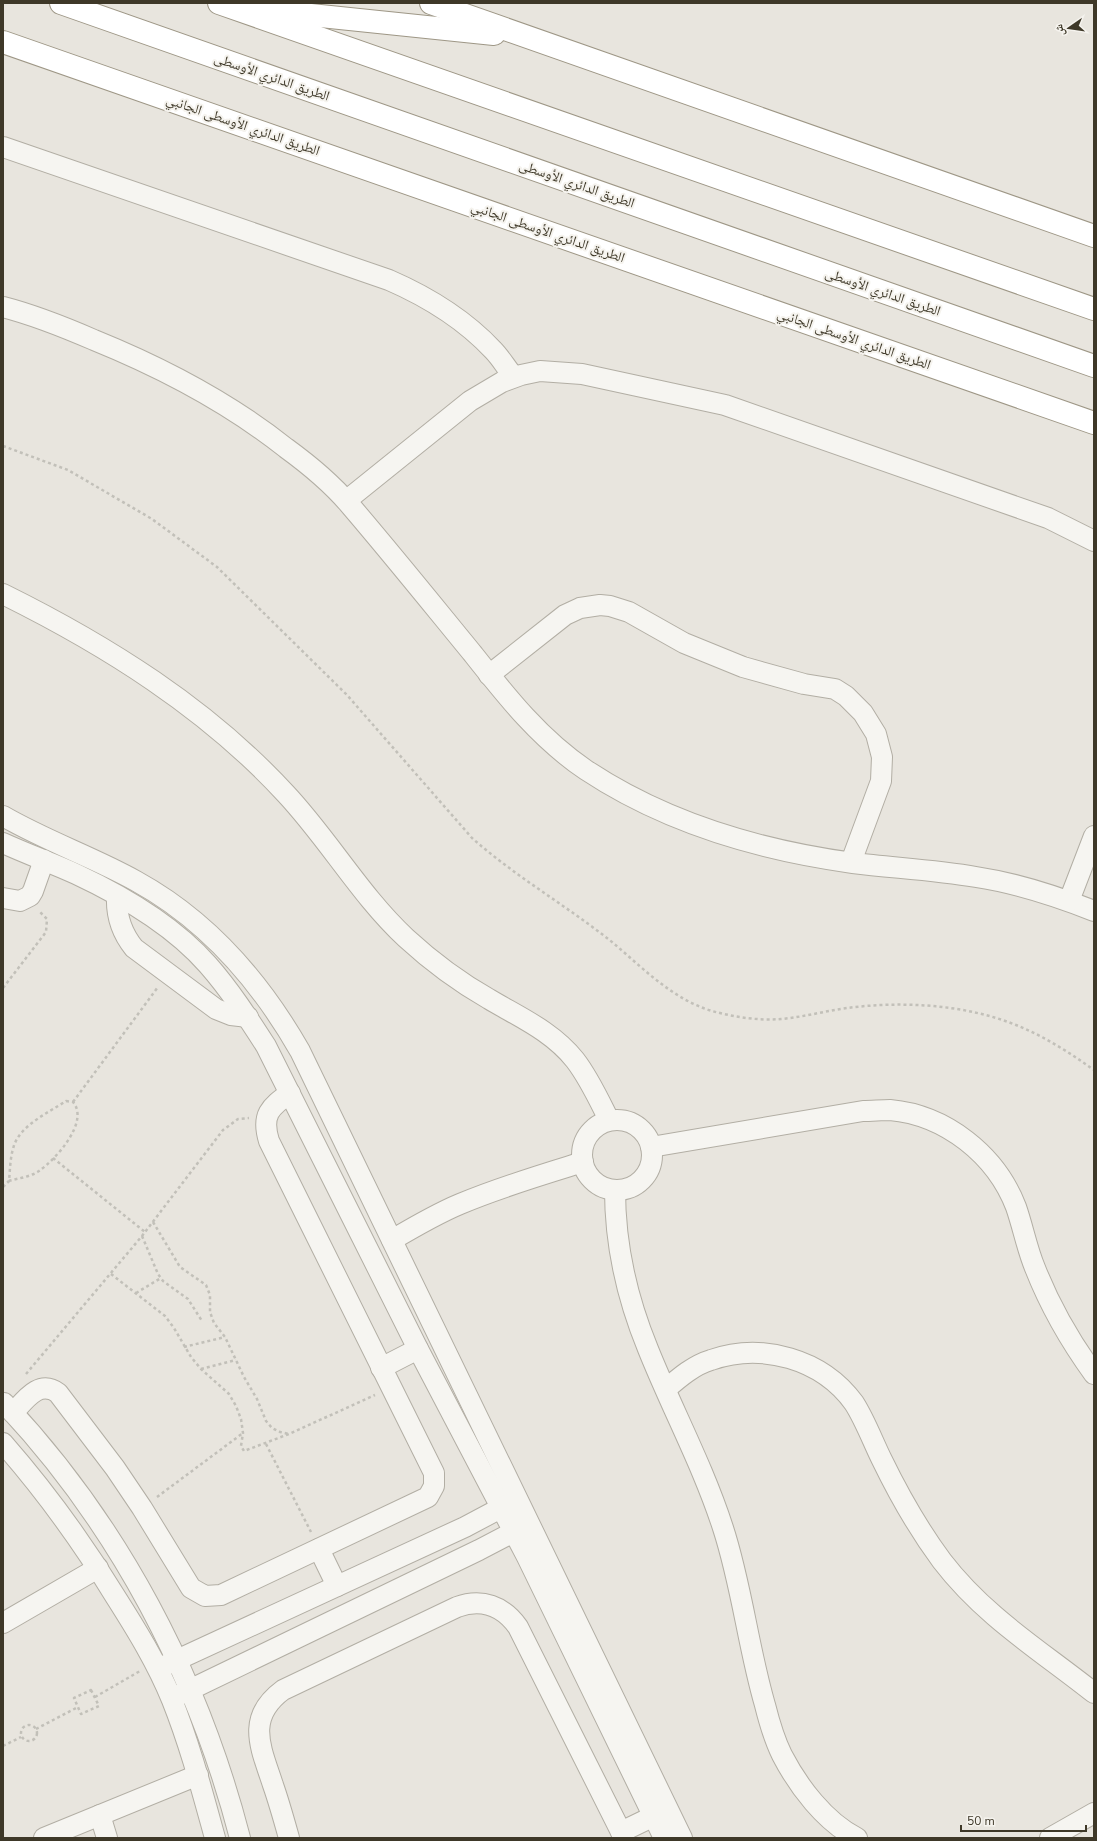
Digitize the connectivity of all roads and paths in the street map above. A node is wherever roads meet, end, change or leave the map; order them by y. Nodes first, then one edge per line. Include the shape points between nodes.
1 (61, 3) edge
2 (431, 3) edge
3 (223, 4) edge
4 (533, 38) junction
5 (3, 42) edge
6 (3, 148) edge
7 (1094, 236) edge
8 (3, 307) edge
9 (1094, 309) edge
10 (1094, 366) edge
11 (514, 378) junction
12 (1094, 423) edge
13 (3, 446) edge
14 (346, 500) junction
15 (1094, 541) edge
16 (3, 594) edge
17 (490, 675) junction
18 (3, 816) edge
19 (1094, 836) edge
20 (3, 843) edge
21 (44, 860) junction
22 (851, 862) junction
23 (117, 896) junction
24 (3, 898) edge
25 (25, 900) junction
26 (1069, 901) junction
27 (1094, 911) edge
28 (168, 974) junction
29 (3, 988) edge
30 (248, 1017) junction
31 (1094, 1070) edge
32 (290, 1093) junction
33 (73, 1102) junction
34 (609, 1120) junction
35 (266, 1122) junction
36 (651, 1147) junction
37 (53, 1158) junction
38 (583, 1162) junction
39 (9, 1181) junction
40 (3, 1187) edge
41 (615, 1190) junction
42 (153, 1222) junction
43 (145, 1232) junction
44 (142, 1236) junction
45 (392, 1240) junction
46 (111, 1274) junction
47 (160, 1278) junction
48 (136, 1293) junction
49 (202, 1321) dead end
50 (225, 1337) junction
51 (184, 1347) junction
52 (418, 1349) junction
53 (236, 1360) junction
54 (381, 1368) junction
55 (201, 1369) junction
56 (1094, 1374) edge
57 (24, 1378) dead end
58 (391, 1387) junction
59 (666, 1389) junction
60 (472, 1407) junction
61 (8, 1408) edge
62 (452, 1416) junction
63 (242, 1433) junction
64 (289, 1434) junction
65 (3, 1443) edge
66 (266, 1444) junction
67 (509, 1504) junction
68 (142, 1508) junction
69 (521, 1528) junction
70 (319, 1549) junction
71 (98, 1568) junction
72 (337, 1586) junction
73 (5, 1617) edge
74 (178, 1660) junction
75 (156, 1666) junction
76 (190, 1690) junction
77 (1094, 1693) edge
78 (95, 1697) junction
79 (171, 1699) junction
80 (78, 1707) junction
81 (36, 1729) junction
82 (21, 1737) junction
83 (3, 1746) edge
84 (198, 1776) junction
85 (1094, 1813) edge
86 (100, 1815) junction
87 (654, 1816) junction
88 (622, 1835) edge
89 (44, 1838) edge
90 (107, 1838) edge
91 (215, 1838) edge
92 (240, 1838) edge
93 (289, 1838) edge
94 (664, 1838) edge
95 (682, 1838) edge
96 (857, 1838) edge
97 (1050, 1838) edge

1 - 10 highway, الطريق الدائري الأوسطى
2 - 4 highway
3 - 4 highway
3 - 9 highway
4 - 7 highway
5 - 12 highway, الطريق الدائري الأوسطى الجانبي
6 - 11 street via 389,280 419,294 457,318 494,351
8 - 14 street via 59,325 131,355 199,390 272,436
11 - 14 street via 485,390
11 - 15 street via 540,371 582,374 725,405 1048,518
13 - 31 path via 68,470 152,519 217,567 347,695 472,838 496,859 612,942 661,984 685,998 712,1010 749,1018 780,1019 846,1008 901,1004 958,1010 1016,1025 1068,1052
14 - 17 street
16 - 34 street via 104,649 190,708 231,740 287,795 366,895 407,938 459,980 536,1025 575,1059 589,1080
17 - 22 street via 523,716 559,750 642,803 675,818 742,841
17 - 22 street via 564,615 580,608 600,605 629,612 684,643 743,667 796,682 835,689 863,713 876,734 882,757 881,781
18 - 45 street via 136,881 163,897 188,915 231,955 269,1000 300,1051
19 - 26 street
20 - 21 street
21 - 23 street
21 - 25 street via 33,891
22 - 26 street via 977,877
23 - 28 street via 118,919 127,939 134,948
23 - 30 street via 160,922 189,946 207,963
24 - 25 street via 14,902
25 - 29 path via 44,915 48,928
26 - 27 street
28 - 30 street via 216,1009 231,1015
28 - 33 path
30 - 32 street
32 - 35 street via 273,1105
32 - 52 street
33 - 37 path via 76,1109 75,1130
33 - 39 path via 66,1102 23,1132 13,1148
34 - 36 street via 627,1121 636,1125 645,1134
34 - 38 street via 593,1129 587,1136 582,1153
35 - 42 path via 248,1118 238,1119 226,1127
35 - 54 street via 269,1141
36 - 41 street via 652,1156 646,1174 633,1186
36 - 56 street via 863,1111 891,1110 918,1116 944,1126 988,1160 1004,1182 1016,1208 1034,1267 1048,1299
37 - 39 path via 39,1171
37 - 43 path
38 - 41 street via 591,1178 598,1184
38 - 45 street via 473,1198
39 - 40 path
41 - 59 street via 617,1237 624,1275 647,1348
42 - 43 path
42 - 50 path via 180,1267 206,1285 210,1295 212,1318
43 - 44 path
44 - 46 path
44 - 47 path
45 - 60 street
46 - 48 path
46 - 57 path
47 - 48 path
47 - 49 path via 188,1299
48 - 51 path via 165,1316
50 - 51 path
50 - 53 path
51 - 55 path
52 - 54 street
52 - 62 street
53 - 55 path
53 - 64 path via 266,1421 276,1430
54 - 58 street
55 - 63 path via 229,1394 241,1419
58 - 64 path
58 - 70 street via 434,1473 432,1492 423,1501
59 - 77 street via 686,1372 710,1360 736,1353 763,1352 789,1357 820,1372 836,1384 854,1404 906,1506 964,1588 995,1617
59 - 96 street via 696,1455 724,1530 758,1682 781,1754 800,1786 820,1808
60 - 62 street
60 - 67 street
61 - 68 street via 39,1389 54,1390 86,1429
61 - 74 street via 63,1473 96,1519 138,1585
62 - 67 street
63 - 66 path via 241,1446 244,1451
63 - 68 path
64 - 66 path
65 - 71 street via 47,1495
66 - 70 path
67 - 69 street
67 - 72 street
68 - 70 street via 187,1582 197,1593 205,1596 221,1595
69 - 76 street
69 - 87 street
69 - 95 street
70 - 72 street
71 - 73 street
71 - 75 street
72 - 74 street
74 - 75 street
74 - 76 street
75 - 78 path
75 - 79 street
76 - 79 street
76 - 92 street via 218,1762
78 - 80 path via 90,1690 75,1697
78 - 80 path via 99,1706 97,1708 82,1714
79 - 84 street
80 - 81 path
81 - 82 path via 25,1725 20,1732
81 - 82 path via 36,1738 32,1741 28,1742
82 - 83 path
84 - 86 street
84 - 91 street
85 - 97 street
86 - 89 street
86 - 90 street
87 - 88 street
87 - 94 street
88 - 93 street via 518,1627 504,1611 486,1603 475,1602 457,1607 283,1690 267,1705 258,1735

